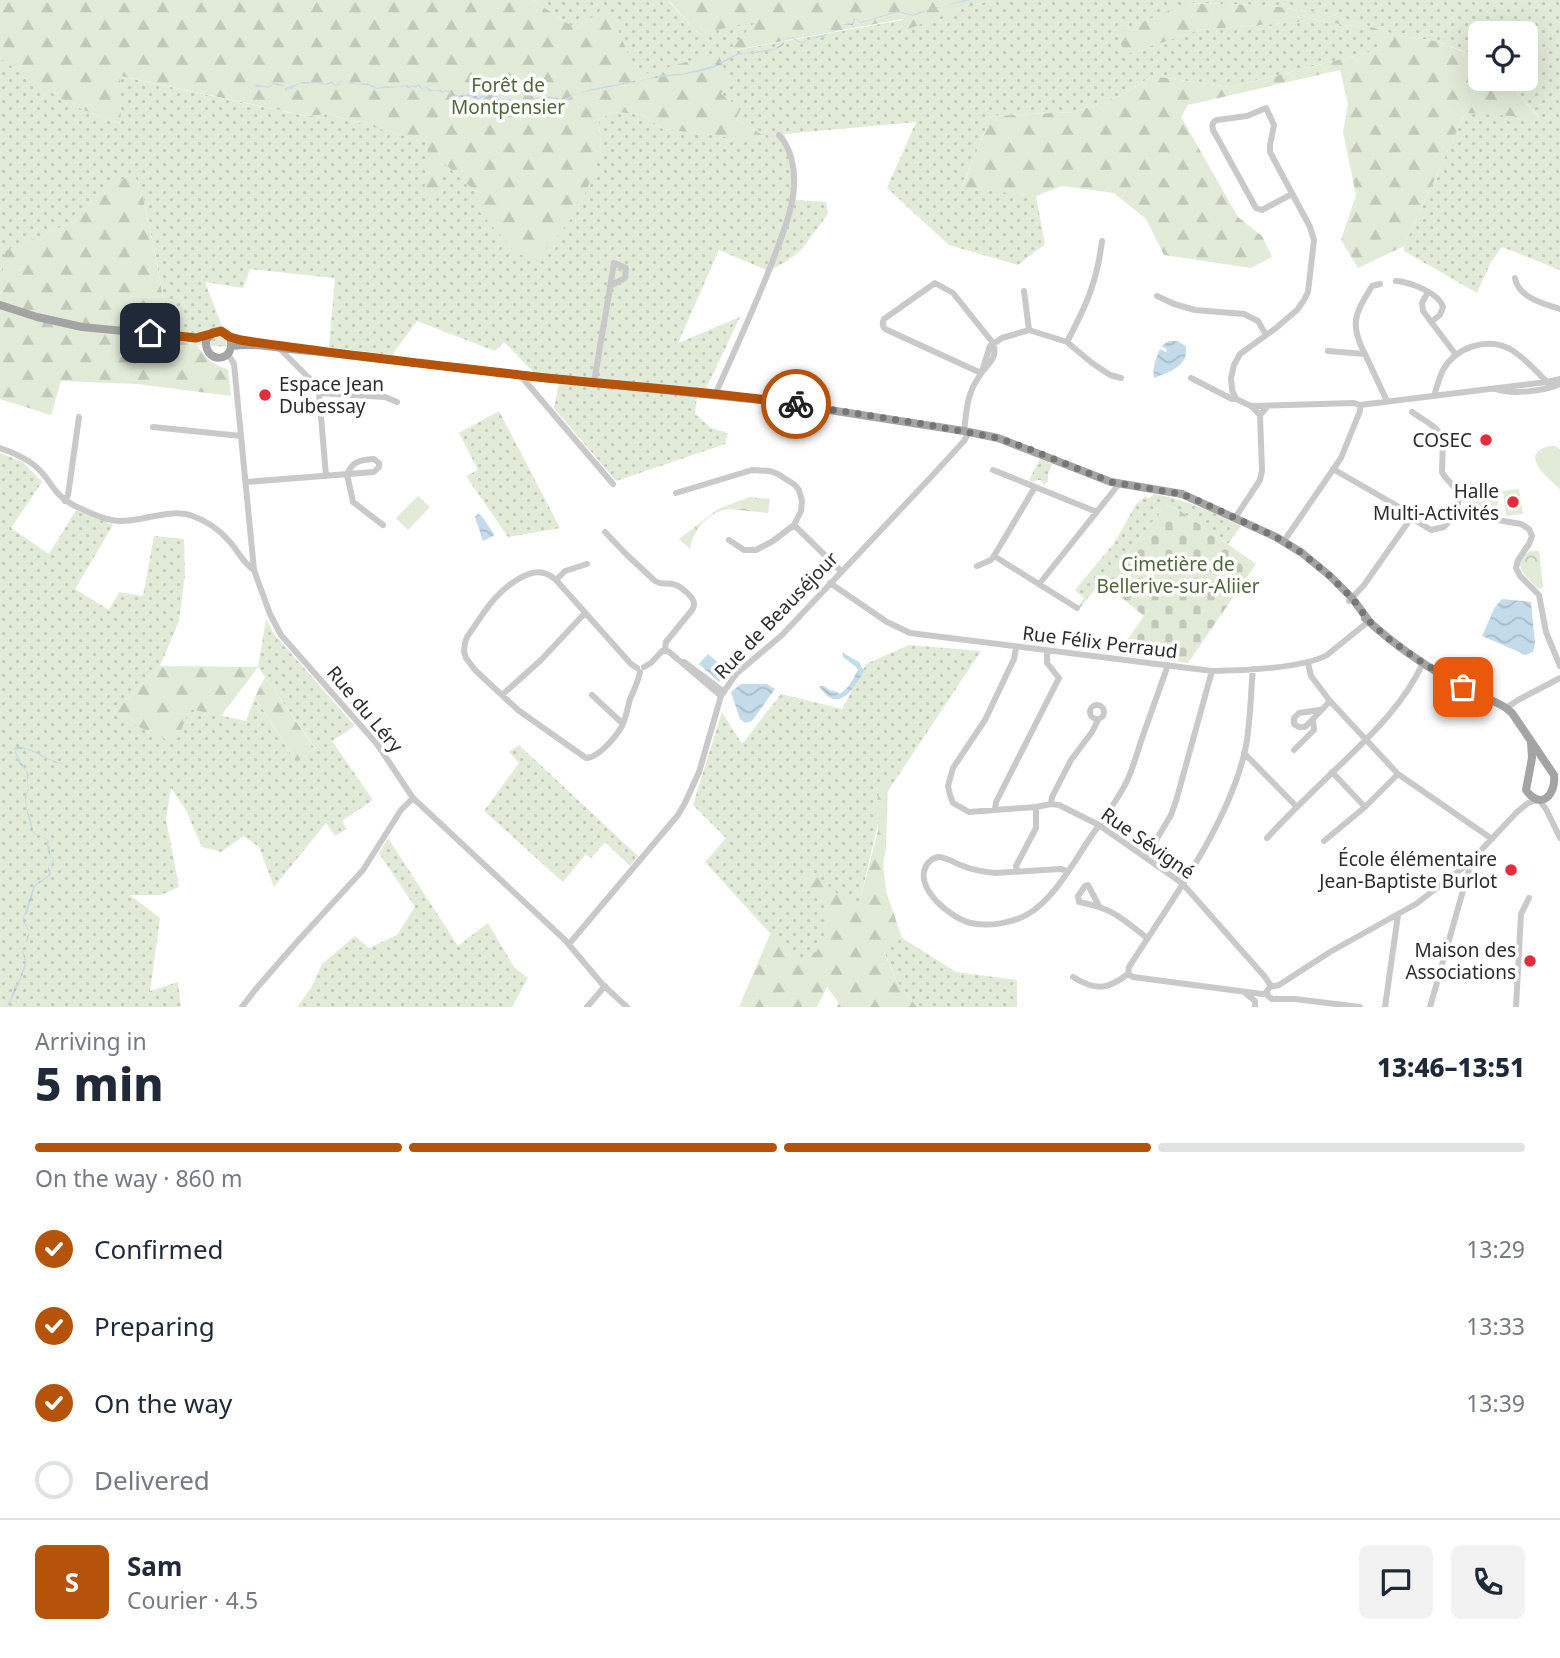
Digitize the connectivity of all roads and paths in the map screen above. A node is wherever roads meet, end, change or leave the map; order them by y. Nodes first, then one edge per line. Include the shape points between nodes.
1 (779, 135) dead end
2 (1292, 194) junction
3 (1102, 241) dead end
4 (1515, 278) dead end
5 (1396, 281) dead end
6 (1380, 284) dead end
7 (610, 286) dead end
8 (1024, 291) dead end
9 (1428, 292) junction
10 (1157, 296) dead end
11 (0, 305) edge
12 (1560, 309) edge
13 (1431, 322) junction
14 (1029, 330) junction
15 (209, 335) junction
16 (1266, 335) junction
17 (196, 338) junction
18 (1067, 342) junction
19 (205, 344) junction
20 (993, 344) junction
21 (230, 346) junction
22 (280, 349) junction
23 (294, 351) junction
24 (312, 351) junction
25 (1328, 351) dead end
26 (1365, 354) junction
27 (1456, 355) junction
28 (292, 360) junction
29 (981, 373) junction
30 (520, 375) junction
31 (1121, 378) dead end
32 (1191, 378) dead end
33 (1560, 379) edge
34 (594, 382) junction
35 (1547, 382) junction
36 (1560, 384) edge
37 (1491, 388) junction
38 (319, 393) junction
39 (715, 395) junction
40 (1434, 396) junction
41 (1236, 399) junction
42 (397, 402) dead end
43 (1385, 402) junction
44 (1360, 405) junction
45 (1268, 406) junction
46 (1251, 407) junction
47 (1412, 412) dead end
48 (1260, 415) junction
49 (79, 417) dead end
50 (153, 427) dead end
51 (966, 431) junction
52 (240, 436) junction
53 (0, 448) edge
54 (993, 470) dead end
55 (1333, 470) junction
56 (346, 474) junction
57 (327, 475) junction
58 (246, 482) junction
59 (613, 484) dead end
60 (1119, 484) junction
61 (1035, 487) junction
62 (677, 493) dead end
63 (65, 500) junction
64 (1097, 512) junction
65 (1463, 514) dead end
66 (1235, 518) junction
67 (1409, 520) junction
68 (383, 525) dead end
69 (794, 525) junction
70 (605, 531) dead end
71 (729, 540) dead end
72 (1284, 541) junction
73 (994, 556) junction
74 (587, 564) dead end
75 (977, 566) dead end
76 (254, 570) junction
77 (841, 571) junction
78 (556, 580) junction
79 (830, 583) junction
80 (1040, 583) junction
81 (1350, 599) junction
82 (1077, 608) dead end
83 (585, 613) junction
84 (1369, 621) junction
85 (1016, 648) junction
86 (666, 650) junction
87 (1047, 651) junction
88 (1308, 663) junction
89 (1423, 663) junction
90 (1168, 666) junction
91 (1560, 666) edge
92 (640, 669) junction
93 (1253, 669) junction
94 (1212, 671) junction
95 (1560, 678) edge
96 (722, 694) junction
97 (502, 695) junction
98 (592, 695) dead end
99 (1330, 701) junction
100 (1506, 708) junction
101 (1322, 709) junction
102 (1312, 719) junction
103 (1098, 720) dead end
104 (623, 724) junction
105 (1366, 740) junction
106 (1531, 742) junction
107 (1294, 750) dead end
108 (1244, 754) junction
109 (1332, 772) junction
110 (1529, 773) junction
111 (1398, 775) junction
112 (1554, 775) edge
113 (1526, 790) junction
114 (413, 798) junction
115 (1538, 800) junction
116 (1051, 804) junction
117 (1296, 806) junction
118 (1036, 807) junction
119 (1365, 807) junction
120 (995, 809) junction
121 (1517, 812) junction
122 (1099, 825) junction
123 (1267, 838) dead end
124 (1560, 838) edge
125 (1492, 839) junction
126 (1324, 841) dead end
127 (1146, 857) junction
128 (1469, 863) junction
129 (1067, 871) junction
130 (1017, 872) junction
131 (1182, 883) junction
132 (1529, 898) dead end
133 (1099, 906) dead end
134 (1398, 915) junction
135 (1147, 939) junction
136 (569, 944) junction
137 (1128, 974) junction
138 (1073, 977) dead end
139 (605, 986) junction
140 (1243, 991) junction
141 (1277, 991) junction
142 (1267, 994) junction
143 (1254, 1006) edge
144 (1345, 1006) edge
145 (242, 1007) edge
146 (587, 1007) edge
147 (628, 1007) edge
148 (1360, 1007) edge
149 (1385, 1007) edge
150 (1430, 1007) edge
151 (1516, 1007) edge

1 - 39 street via 794,172 791,207 769,271
2 - 2 street via 1262,210 1256,208 1212,125 1266,108 1274,125 1270,152
2 - 16 street via 1314,240 1308,292 1297,310
3 - 18 street via 1087,304
4 - 12 street via 1522,292
5 - 9 street
6 - 26 street via 1372,286 1357,317 1356,333
7 - 34 street
8 - 14 street
9 - 13 street via 1422,307
9 - 13 street via 1440,298 1444,307
10 - 16 street via 1195,310 1244,314 1258,321
11 - 17 main road via 82,327
13 - 27 street
14 - 18 street
14 - 20 street
15 - 17 main road
15 - 19 main road
15 - 21 main road via 221,331
16 - 41 street via 1240,354 1234,365 1231,378
17 - 19 main road
18 - 31 street via 1092,363
19 - 21 main road via 215,358 224,357
20 - 29 street
20 - 29 street via 953,293 934,283 882,323
21 - 22 main road
21 - 24 main road
21 - 52 street, Rue du Léry
22 - 23 main road
22 - 28 street
23 - 24 main road
23 - 28 street
24 - 30 main road
25 - 26 street
26 - 43 street
27 - 35 street via 1481,344 1503,346
27 - 40 street via 1442,373
28 - 38 street
29 - 51 street via 968,400
30 - 34 main road
30 - 59 street
32 - 41 street
33 - 35 street
34 - 39 main road
35 - 37 street
36 - 37 street via 1510,393
37 - 40 street
38 - 42 street via 385,397
38 - 57 street
39 - 51 main road
40 - 43 street
41 - 46 street
43 - 44 street
44 - 45 street
44 - 55 street
45 - 46 street
45 - 48 street
46 - 48 street
47 - 67 street via 1441,434 1442,472 1459,496 1444,527 1432,530
48 - 66 street via 1260,480
49 - 63 street
50 - 52 street
51 - 60 main road via 1024,447
51 - 77 street, Rue de Beauséjour via 964,441
52 - 58 street, Rue du Léry
53 - 63 street via 34,465
54 - 61 street
55 - 67 street via 1406,511
55 - 72 street
56 - 56 street via 374,472 379,463 361,460
56 - 57 street
56 - 68 street via 353,502
57 - 58 street
58 - 76 street, Rue du Léry
60 - 64 street
60 - 66 main road via 1182,494
61 - 64 street
61 - 73 street
62 - 69 street via 742,471 770,471 799,490 801,511
63 - 76 street via 113,520 188,514 223,534
64 - 80 street
65 - 91 street via 1529,529 1530,544 1516,568 1539,595 1546,632
66 - 72 main road
67 - 81 street
69 - 71 street via 756,550 744,550
69 - 77 street
70 - 86 street via 655,581 677,585 692,598 692,610 666,642
72 - 81 main road via 1316,563
73 - 75 street
73 - 80 street
74 - 78 street via 565,571
76 - 114 street, Rue du Léry via 281,635 377,744
77 - 79 street, Rue de Beauséjour
78 - 83 street
78 - 97 street via 547,573 534,572 509,585 491,601 467,637 466,658
79 - 85 street, Rue Félix Perraud via 910,633
79 - 96 street, Rue de Beauséjour via 782,635 740,670
80 - 82 street
81 - 84 main road
83 - 92 street
83 - 97 street
84 - 88 street, Rue Félix Perraud via 1327,656
84 - 89 main road
85 - 87 street, Rue Félix Perraud
85 - 120 street via 985,720 949,778 950,795 960,808
86 - 92 street
86 - 96 street
87 - 90 street, Rue Félix Perraud
87 - 120 street via 1047,663 1059,678
88 - 93 street, Rue Félix Perraud
88 - 99 street via 1311,676
89 - 100 main road
89 - 105 street via 1409,688
90 - 94 street, Rue Félix Perraud
90 - 122 street via 1128,778
92 - 104 street
93 - 94 street, Rue Félix Perraud
93 - 108 street
94 - 127 street via 1174,808
95 - 100 street
96 - 136 street, Rue de Beauséjour via 699,772 678,815
97 - 104 street via 586,758 598,754
98 - 104 street
99 - 101 street
99 - 105 street
100 - 106 main road
101 - 102 street
101 - 102 street via 1299,713 1294,724 1305,727
102 - 107 street via 1314,730
103 - 116 street via 1071,760
105 - 109 street
105 - 111 street
106 - 110 main road
106 - 112 main road
108 - 117 street
108 - 131 street via 1224,811
109 - 117 street
109 - 119 street
110 - 112 main road via 1540,766
110 - 113 main road
111 - 119 street
111 - 125 street
112 - 115 main road via 1550,795
113 - 115 main road
113 - 121 street
114 - 136 street, Rue du Léry
114 - 145 street via 363,870
115 - 121 street
115 - 124 street
116 - 118 street
116 - 122 street, Rue Sévigné
117 - 123 street
118 - 120 street
118 - 130 street via 1036,828
119 - 126 street
121 - 125 street
122 - 127 street, Rue Sévigné
122 - 129 street
125 - 128 street
127 - 131 street, Rue Sévigné
128 - 134 street
128 - 150 street
129 - 130 street
129 - 130 street via 1029,913 1006,922 982,924 946,911 924,877 936,857 984,872
131 - 135 street
131 - 141 street, Rue Sévigné
132 - 151 street via 1521,914
133 - 135 street
134 - 141 street via 1330,952 1284,981
134 - 149 street
135 - 137 street
136 - 139 street, Rue du Léry
137 - 138 street via 1097,987
137 - 140 street
139 - 146 street
139 - 147 street, Rue du Léry
140 - 142 street
140 - 143 street via 1255,1001
141 - 142 street via 1267,989
141 - 142 street via 1272,999
141 - 144 street via 1295,999
142 - 143 street
144 - 148 street

